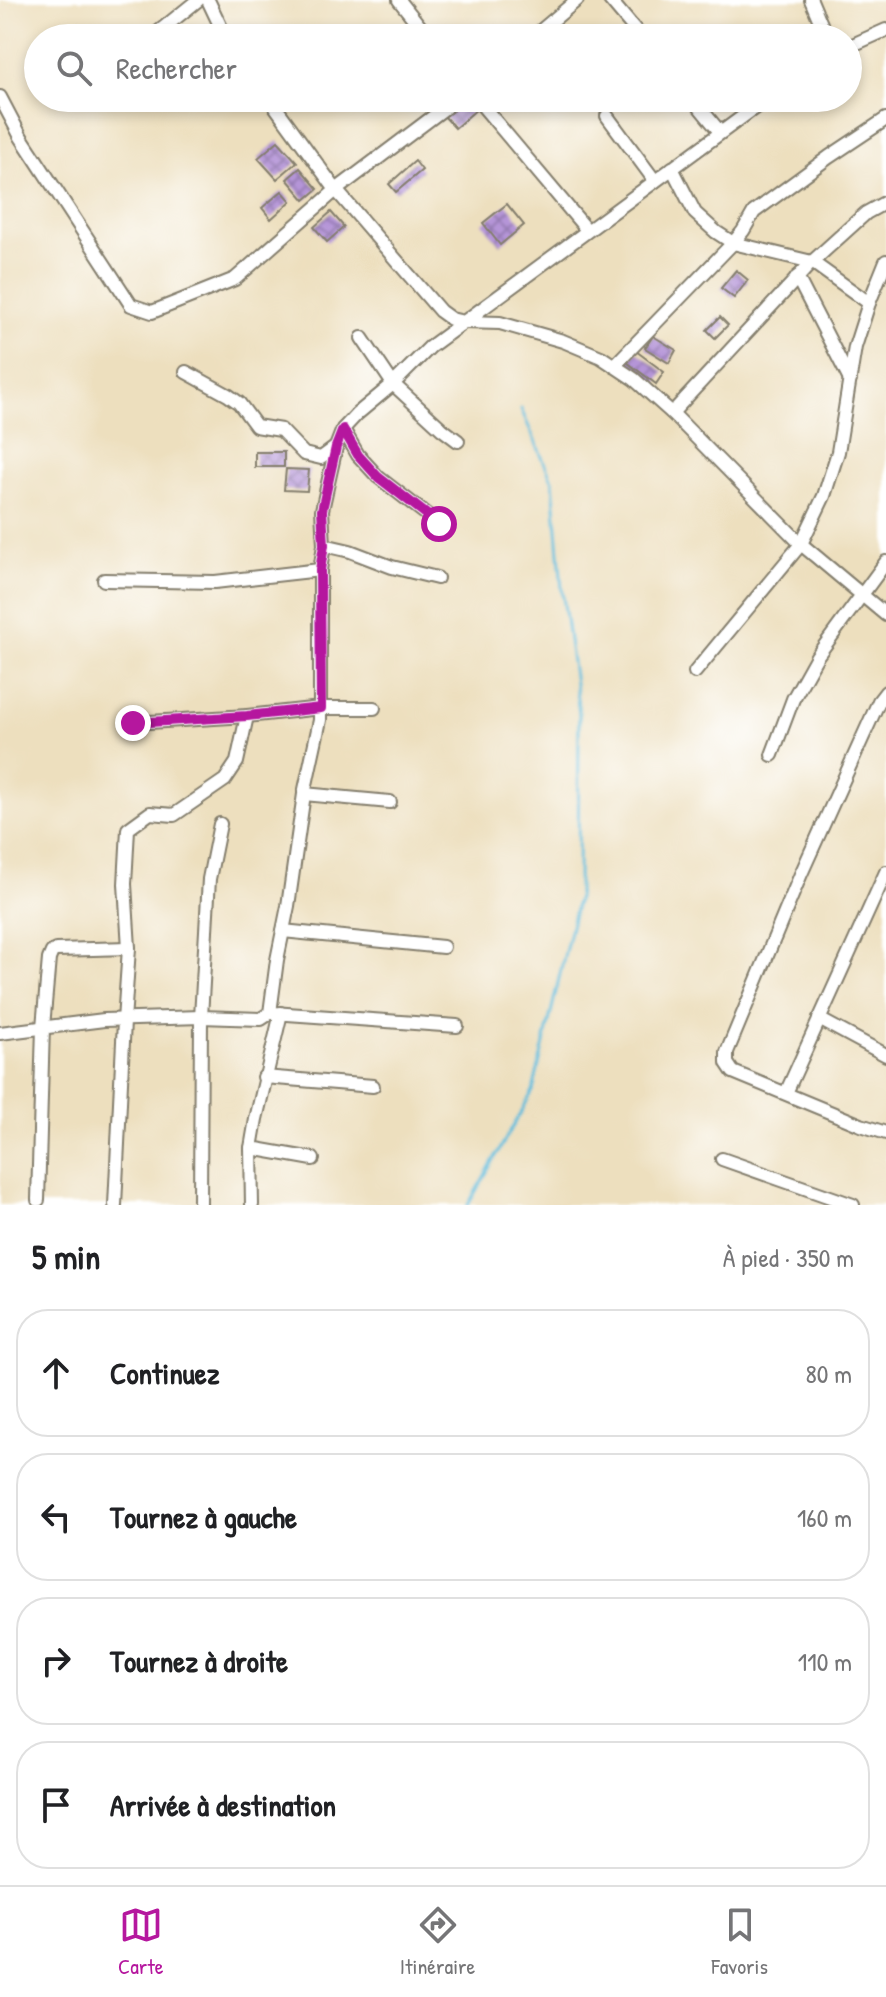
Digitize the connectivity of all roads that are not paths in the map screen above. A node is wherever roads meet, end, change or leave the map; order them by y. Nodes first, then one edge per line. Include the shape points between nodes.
1 (198, 0) edge
2 (208, 0) edge
3 (399, 0) edge
4 (577, 0) edge
5 (610, 0) edge
6 (811, 0) edge
7 (168, 24) edge
8 (219, 24) edge
9 (418, 24) edge
10 (549, 24) edge
11 (630, 24) edge
12 (821, 24) edge
13 (886, 30) edge
14 (862, 41) edge
15 (0, 97) edge
16 (279, 112) edge
17 (439, 112) edge
18 (488, 112) edge
19 (704, 112) edge
20 (748, 112) edge
21 (607, 116) dead end
22 (886, 119) edge
23 (720, 132) junction
24 (672, 168) junction
25 (655, 181) junction
26 (336, 190) junction
27 (886, 202) edge
28 (587, 230) junction
29 (733, 243) junction
30 (886, 261) edge
31 (812, 262) junction
32 (797, 277) junction
33 (869, 303) junction
34 (464, 322) junction
35 (362, 338) dead end
36 (614, 366) junction
37 (186, 372) dead end
38 (850, 380) junction
39 (393, 384) junction
40 (672, 413) junction
41 (343, 429) junction
42 (458, 441) dead end
43 (336, 447) junction
44 (439, 524) dead end
45 (801, 544) junction
46 (324, 545) junction
47 (886, 562) edge
48 (320, 570) junction
49 (437, 578) dead end
50 (104, 580) dead end
51 (863, 595) junction
52 (886, 615) edge
53 (695, 672) dead end
54 (886, 692) edge
55 (321, 708) junction
56 (374, 708) dead end
57 (247, 716) junction
58 (133, 723) dead end
59 (772, 755) dead end
60 (304, 794) junction
61 (390, 802) dead end
62 (220, 824) dead end
63 (886, 872) edge
64 (283, 931) junction
65 (443, 947) dead end
66 (129, 948) junction
67 (275, 1013) junction
68 (201, 1017) junction
69 (819, 1019) junction
70 (124, 1021) junction
71 (457, 1026) dead end
72 (43, 1027) junction
73 (0, 1033) edge
74 (886, 1055) edge
75 (264, 1077) junction
76 (373, 1086) dead end
77 (786, 1093) junction
78 (886, 1133) edge
79 (251, 1148) junction
80 (313, 1159) dead end
81 (722, 1159) dead end
82 (38, 1200) dead end
83 (115, 1205) edge
84 (200, 1205) edge
85 (252, 1205) edge
86 (853, 1205) edge

1 - 7 street
2 - 8 street
3 - 9 street
4 - 10 street
5 - 11 street
6 - 12 street
13 - 14 street
15 - 26 street via 131,305 152,312 235,279
16 - 26 street
17 - 26 street
18 - 28 street
19 - 23 street
20 - 23 street
21 - 25 street
22 - 29 street via 754,212
23 - 24 street
24 - 25 street
24 - 29 street via 695,213
25 - 28 street
26 - 34 street via 440,311
27 - 31 street via 866,213
28 - 34 street
29 - 31 street
29 - 36 street
30 - 33 street
31 - 32 street
31 - 33 street
32 - 38 street
32 - 40 street
33 - 38 street
34 - 36 street via 500,323 563,341
34 - 39 street
35 - 39 street
36 - 40 street
37 - 43 street via 239,403 256,426 281,430 304,454 321,458
38 - 45 street via 838,452
39 - 41 street
39 - 42 street
40 - 45 street
41 - 43 street
41 - 44 street via 378,477
43 - 46 street via 322,510
45 - 51 street
45 - 53 street
46 - 48 street
46 - 49 street
47 - 51 street
48 - 50 street via 215,582
48 - 55 street
51 - 52 street
51 - 59 street via 817,656 793,699
54 - 77 street via 801,874 727,1052 733,1072
55 - 56 street
55 - 57 street
55 - 60 street
57 - 58 street
57 - 66 street via 237,762 225,780 174,815 150,813 128,829
60 - 61 street
60 - 64 street
62 - 68 street via 209,879
63 - 69 street
64 - 65 street
64 - 67 street
66 - 70 street
66 - 72 street via 52,952
67 - 68 street via 261,1019
67 - 71 street
67 - 75 street
68 - 70 street
68 - 84 street
69 - 74 street
69 - 77 street
70 - 72 street
70 - 83 street
72 - 73 street
72 - 82 street
75 - 76 street
75 - 79 street
77 - 78 street
79 - 80 street
79 - 85 street
81 - 86 street

